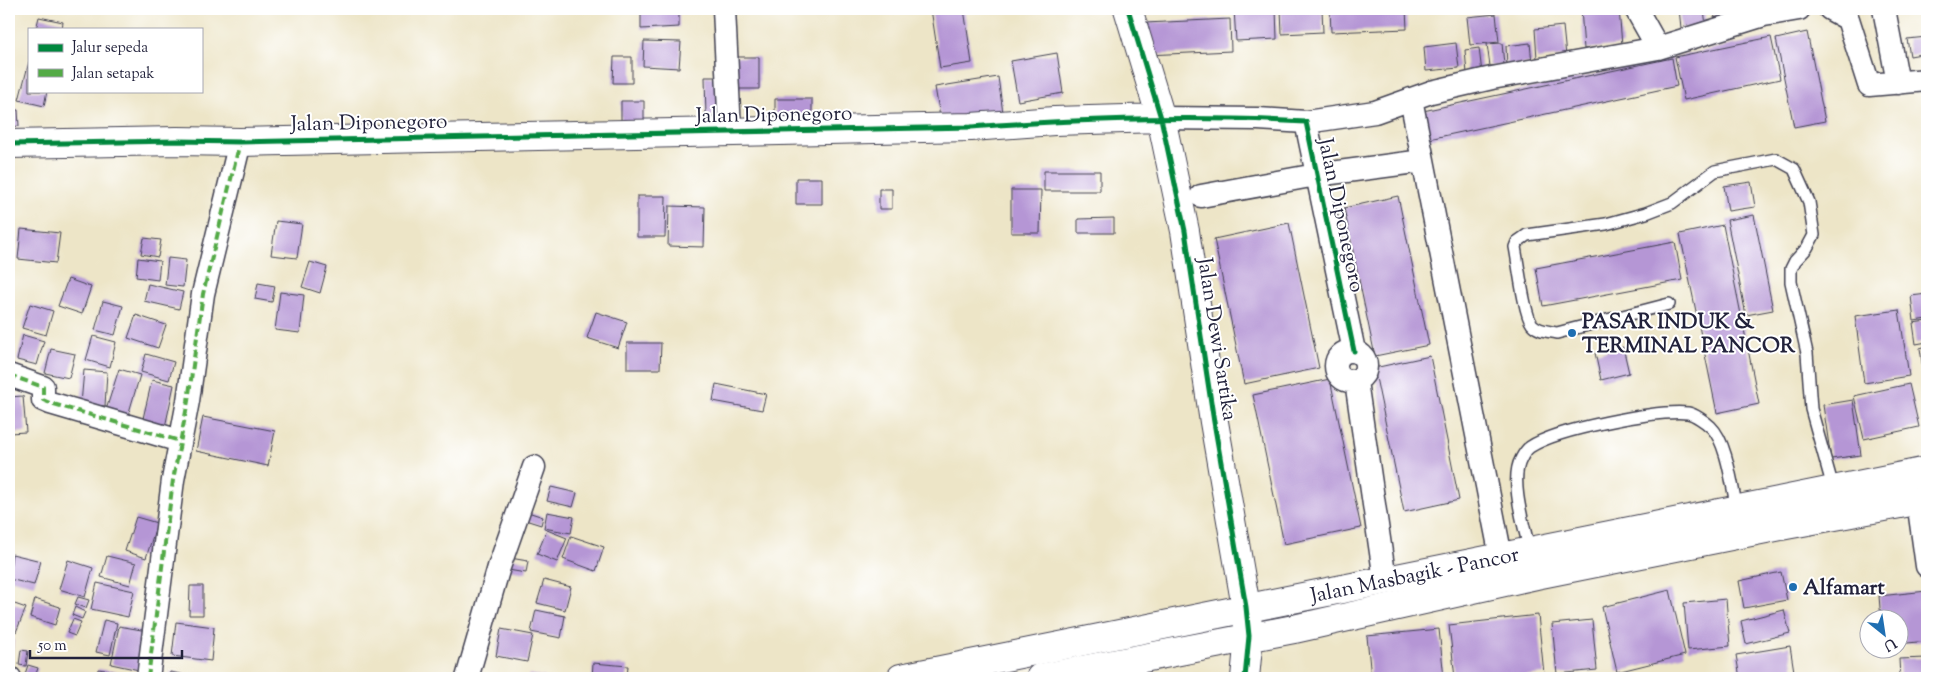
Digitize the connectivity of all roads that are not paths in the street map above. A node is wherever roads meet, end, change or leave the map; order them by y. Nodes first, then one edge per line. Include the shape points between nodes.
1 (724, 9) edge
2 (1128, 9) edge
3 (1636, 9) edge
4 (1799, 9) edge
5 (1830, 9) edge
6 (1884, 9) edge
7 (1658, 48) junction
8 (1927, 80) edge
9 (1898, 83) junction
10 (1411, 99) junction
11 (1161, 118) junction
12 (1306, 122) junction
13 (730, 131) junction
14 (240, 142) junction
15 (9, 144) edge
16 (1423, 161) junction
17 (1316, 175) junction
18 (1201, 196) dead end
19 (1669, 304) dead end
20 (9, 375) edge
21 (180, 442) junction
22 (534, 467) dead end
23 (1927, 471) edge
24 (1923, 500) edge
25 (1835, 503) junction
26 (1739, 522) junction
27 (1501, 557) junction
28 (1533, 563) junction
29 (1927, 566) edge
30 (1385, 580) junction
31 (1246, 607) junction
32 (1249, 636) junction
33 (148, 678) edge
34 (467, 678) edge
35 (901, 678) edge
36 (1040, 678) edge
37 (1246, 678) edge

1 - 13 street
2 - 11 street, Jalan Dewi Sartika
3 - 7 street
4 - 7 street via 1764,15
5 - 9 street via 1848,19 1869,85
6 - 9 street
7 - 10 street via 1502,76
8 - 9 street
10 - 12 street via 1375,112
10 - 16 street
11 - 12 street, Jalan Diponegoro
11 - 13 street, Jalan Diponegoro via 971,127
11 - 31 street, Jalan Dewi Sartika via 1185,231
12 - 17 street, Jalan Diponegoro
13 - 14 street, Jalan Diponegoro
14 - 15 street, Jalan Diponegoro
14 - 21 street via 203,294
16 - 17 street
16 - 27 street
17 - 18 street
17 - 30 street, Jalan Diponegoro via 1354,351 1341,355 1336,367 1343,379 1356,381
19 - 25 lane via 1557,333 1541,330 1531,323 1527,311 1517,242 1527,235 1606,224 1655,210 1672,203 1715,171 1776,160 1794,169 1809,202 1814,235 1791,269 1791,282 1807,353 1811,409
20 - 21 street via 38,384 43,388 43,400 50,403
21 - 33 street
22 - 34 street via 499,567
23 - 25 street, Jalan Masbagik - Pancor
24 - 25 street, Jalan Masbagik - Pancor
24 - 29 street
25 - 26 street, Jalan Masbagik - Pancor
26 - 28 street, Jalan Masbagik - Pancor
26 - 28 lane via 1720,441 1711,427 1690,414 1658,414 1578,429 1529,448 1520,460 1518,491
27 - 28 street, Jalan Masbagik - Pancor
27 - 30 street, Jalan Masbagik - Pancor
28 - 32 street, Jalan Masbagik - Pancor via 1302,627
30 - 31 street, Jalan Masbagik - Pancor
31 - 32 street, Jalan Dewi Sartika
31 - 35 street, Jalan Masbagik - Pancor
32 - 36 street, Jalan Masbagik - Pancor
32 - 37 street, Jalan Dewi Sartika

